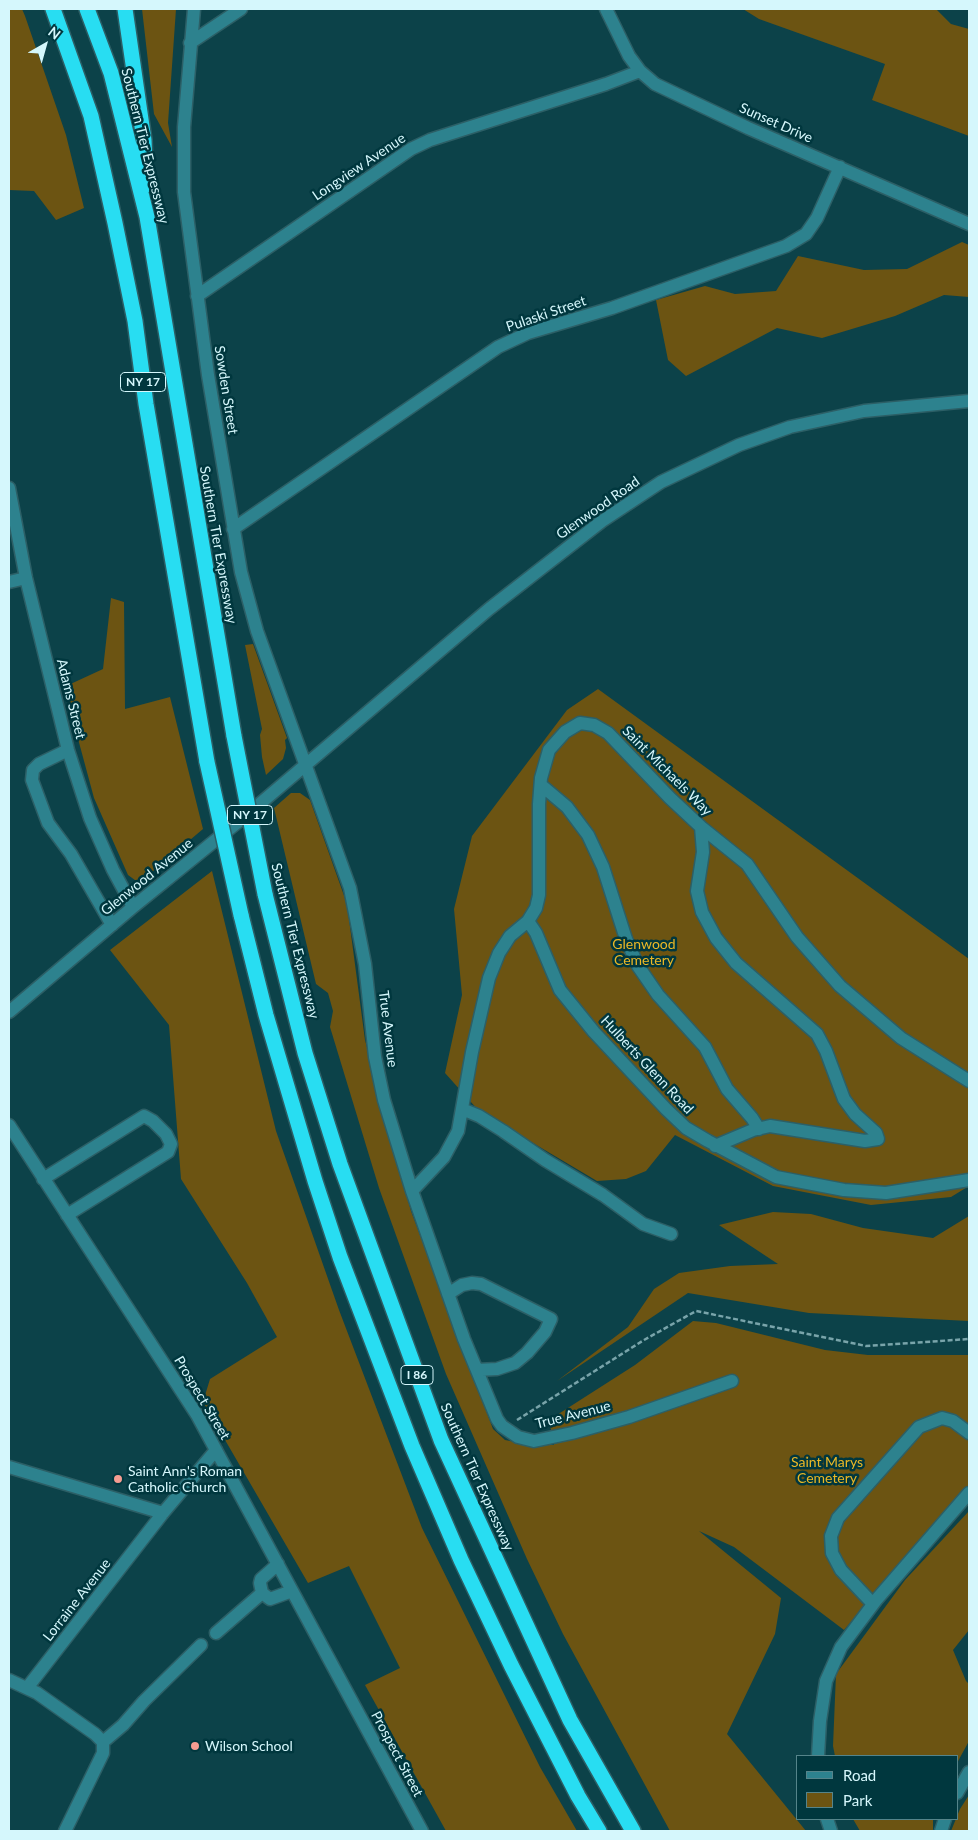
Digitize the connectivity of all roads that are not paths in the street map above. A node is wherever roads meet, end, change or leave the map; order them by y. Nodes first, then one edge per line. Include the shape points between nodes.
1 (53, 9) edge
2 (86, 9) edge
3 (124, 9) edge
4 (194, 9) edge
5 (241, 9) edge
6 (606, 9) edge
7 (190, 43) junction
8 (640, 71) junction
9 (840, 167) junction
10 (147, 217) junction
11 (969, 224) edge
12 (197, 296) junction
13 (969, 401) edge
14 (9, 488) edge
15 (233, 529) junction
16 (26, 578) junction
17 (9, 582) edge
18 (68, 750) junction
19 (305, 766) junction
20 (540, 785) junction
21 (701, 827) junction
22 (265, 894) joint
23 (134, 906) junction
24 (241, 915) joint
25 (528, 921) junction
26 (112, 925) junction
27 (9, 1012) edge
28 (969, 1081) edge
29 (462, 1109) junction
30 (9, 1125) edge
31 (759, 1128) junction
32 (715, 1146) junction
33 (43, 1179) junction
34 (969, 1180) edge
35 (412, 1191) junction
36 (67, 1215) junction
37 (671, 1234) dead end
38 (448, 1294) junction
39 (477, 1370) junction
40 (732, 1381) dead end
41 (969, 1433) edge
42 (216, 1450) junction
43 (9, 1466) edge
44 (969, 1493) edge
45 (163, 1513) junction
46 (278, 1564) junction
47 (292, 1591) junction
48 (262, 1593) junction
49 (873, 1604) junction
50 (216, 1633) dead end
51 (201, 1645) dead end
52 (9, 1680) edge
53 (28, 1688) junction
54 (103, 1742) junction
55 (818, 1755) edge
56 (969, 1772) edge
57 (958, 1791) edge
58 (65, 1831) edge
59 (422, 1831) edge
60 (598, 1831) edge
61 (633, 1831) edge

1 - 24 highway, NY 17, bridge via 91,116 117,232 135,321 146,404 207,762
2 - 10 highway, Southern Tier Expressway / NY 17 via 110,73
3 - 10 highway via 144,140
4 - 7 street, Sowden Street
5 - 7 street
6 - 8 street, Sunset Drive
7 - 12 street, Sowden Street via 184,127 184,192
8 - 9 street, Sunset Drive via 656,84
8 - 12 street, Longview Avenue via 411,149
9 - 11 street, Sunset Drive
9 - 15 street, Pulaski Street via 817,218 806,234 786,246 612,308 528,333 498,347
10 - 22 highway, Southern Tier Expressway / NY 17, bridge via 234,736
12 - 15 street, Sowden Street
13 - 19 street, Glenwood Road via 864,411 790,427 739,445 660,482 602,521 489,608
14 - 16 street, Adams Street
15 - 19 street, Sowden Street via 257,631
16 - 17 street
16 - 18 street, Adams Street
18 - 23 street, Adams Street via 90,818 112,870
18 - 26 street via 39,764 33,770 32,780 48,823 71,854
19 - 23 street, Glenwood Avenue
19 - 35 street, True Avenue via 350,888 365,964 375,1058 384,1100
20 - 21 street, Saint Michaels Way via 549,750 564,732 580,723 594,725 608,733
20 - 25 street, Saint Michaels Way via 539,895
20 - 31 street via 567,807 588,835 603,867 638,966 658,995 705,1047 727,1089
21 - 28 street, Saint Michaels Way via 747,864 797,937 840,986 901,1038
21 - 31 street via 703,852 697,891 702,912 716,938 736,963 817,1034 844,1100 878,1139 840,1138 775,1126
22 - 61 highway, Southern Tier Expressway / I 86 via 305,1053 340,1164 441,1440 570,1720
23 - 26 street, Glenwood Avenue
24 - 60 highway, I 86 via 266,1015 340,1257 412,1446 510,1665
25 - 29 street, Saint Michaels Way via 510,936 489,978
25 - 32 street, Hulberts Glenn Road via 560,990 594,1032 686,1128
26 - 27 street, Glenwood Avenue
29 - 35 street, Saint Michaels Way via 458,1131 444,1157
29 - 37 street via 503,1131 642,1224
30 - 33 street, Prospect Street
31 - 32 street
32 - 34 street, Hulberts Glenn Road via 776,1177 844,1190 886,1193
33 - 36 street, Prospect Street
33 - 36 street via 144,1116 166,1134 171,1144 168,1152
35 - 38 street, True Avenue
36 - 42 street, Prospect Street via 192,1406
38 - 39 street, True Avenue
38 - 39 street via 462,1285 481,1284 551,1319 545,1332 515,1363 497,1369
39 - 40 street, True Avenue via 502,1426 518,1437 534,1441 629,1417
41 - 49 street via 942,1418 919,1427 838,1518 831,1536 832,1553 841,1570
42 - 45 street, Lorraine Avenue
42 - 46 street, Prospect Street
43 - 45 street
44 - 49 street
45 - 53 street, Lorraine Avenue
46 - 47 street, Prospect Street
46 - 48 street via 261,1579
47 - 48 street via 270,1599
47 - 59 street, Prospect Street
48 - 50 street
49 - 55 street via 840,1647 826,1680
51 - 54 street via 123,1726
52 - 53 street
53 - 54 street
54 - 58 street via 103,1753
56 - 57 street

